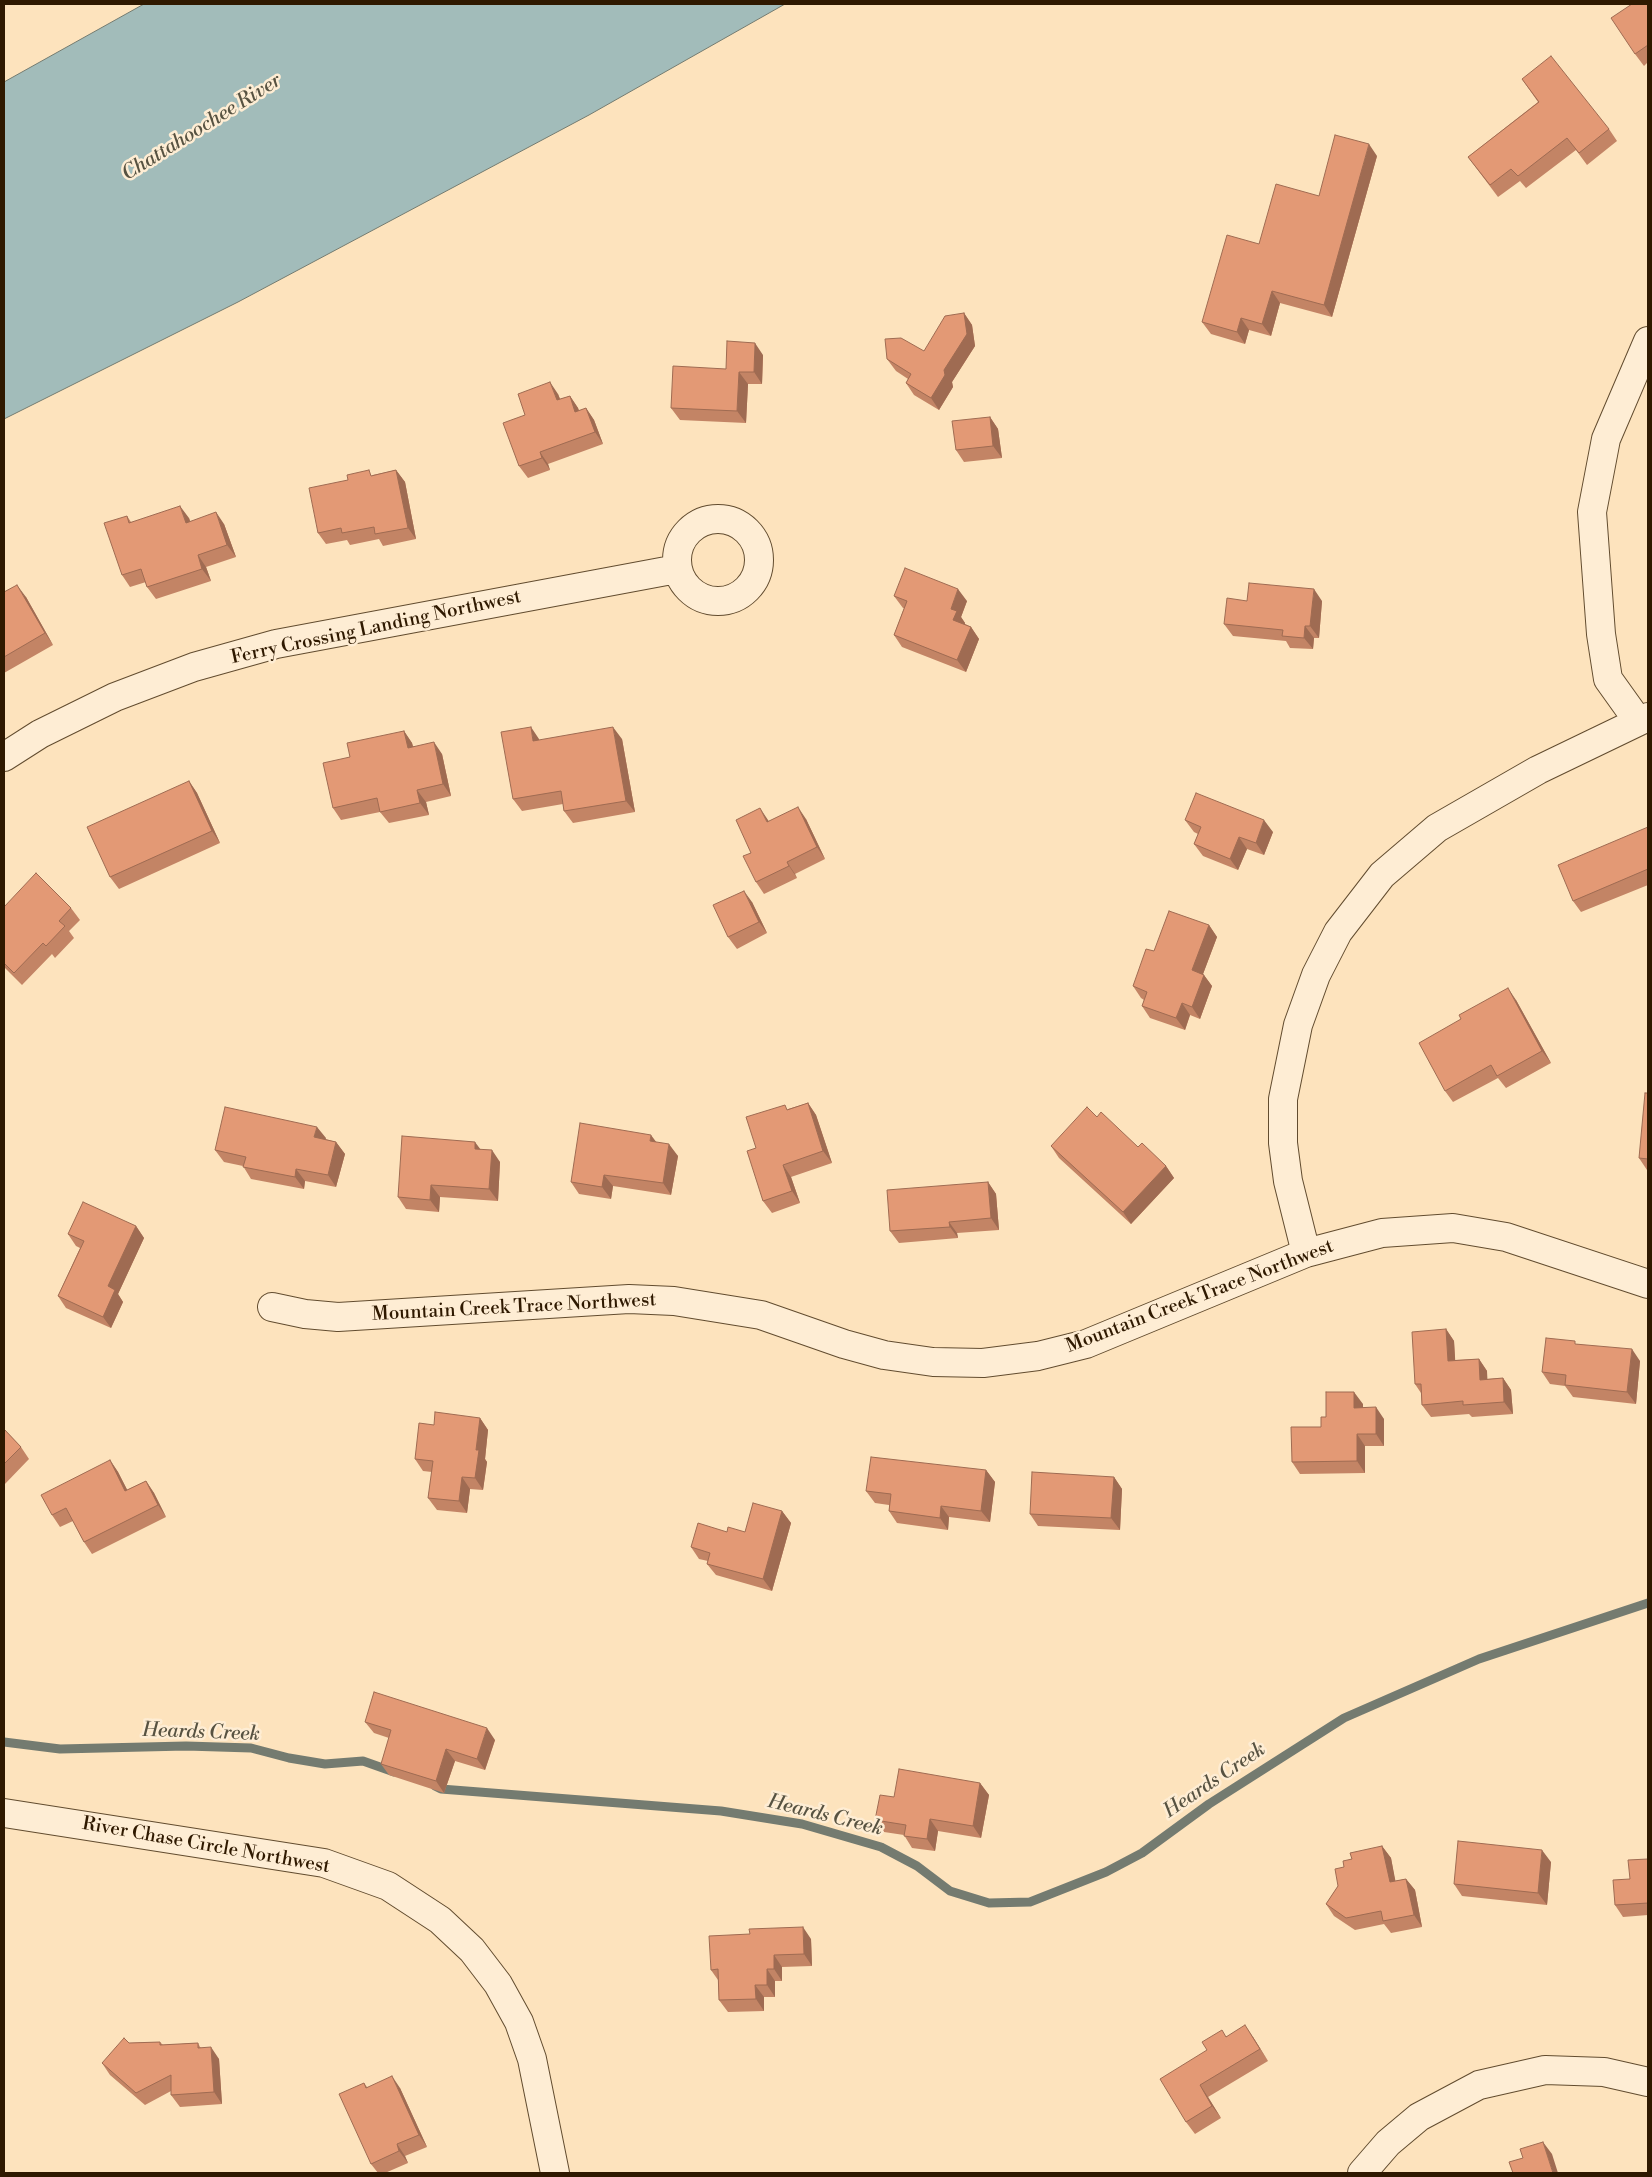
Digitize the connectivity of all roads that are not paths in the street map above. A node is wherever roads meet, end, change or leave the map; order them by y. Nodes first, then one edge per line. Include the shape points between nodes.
1 (1648, 341) edge
2 (677, 569) dead end
3 (1643, 719) edge
4 (4, 757) edge
5 (1306, 1253) junction
6 (1648, 1284) edge
7 (272, 1307) dead end
8 (4, 1813) edge
9 (1648, 2082) edge
10 (555, 2173) edge
11 (1362, 2173) edge

1 - 3 street via 1606,440 1592,512 1601,634 1608,679
2 - 4 street, Ferry Crossing Landing Northwest via 276,644 203,664 116,697 40,734
3 - 5 street via 1538,770 1437,828 1382,875 1338,932 1316,975 1298,1025 1283,1099 1283,1143 1288,1180
5 - 6 street, Mountain Creek Trace Northwest via 1382,1233 1453,1228 1506,1237
5 - 7 street, Mountain Creek Trace Northwest via 1086,1344 1038,1356 982,1363 933,1362 884,1355 761,1315 674,1301 628,1299 338,1317
8 - 10 street, River Chase Circle Northwest via 324,1863 388,1886 440,1920 472,1950 498,1984 532,2058
9 - 11 street via 1604,2072 1545,2070 1479,2086 1419,2117 1388,2143

